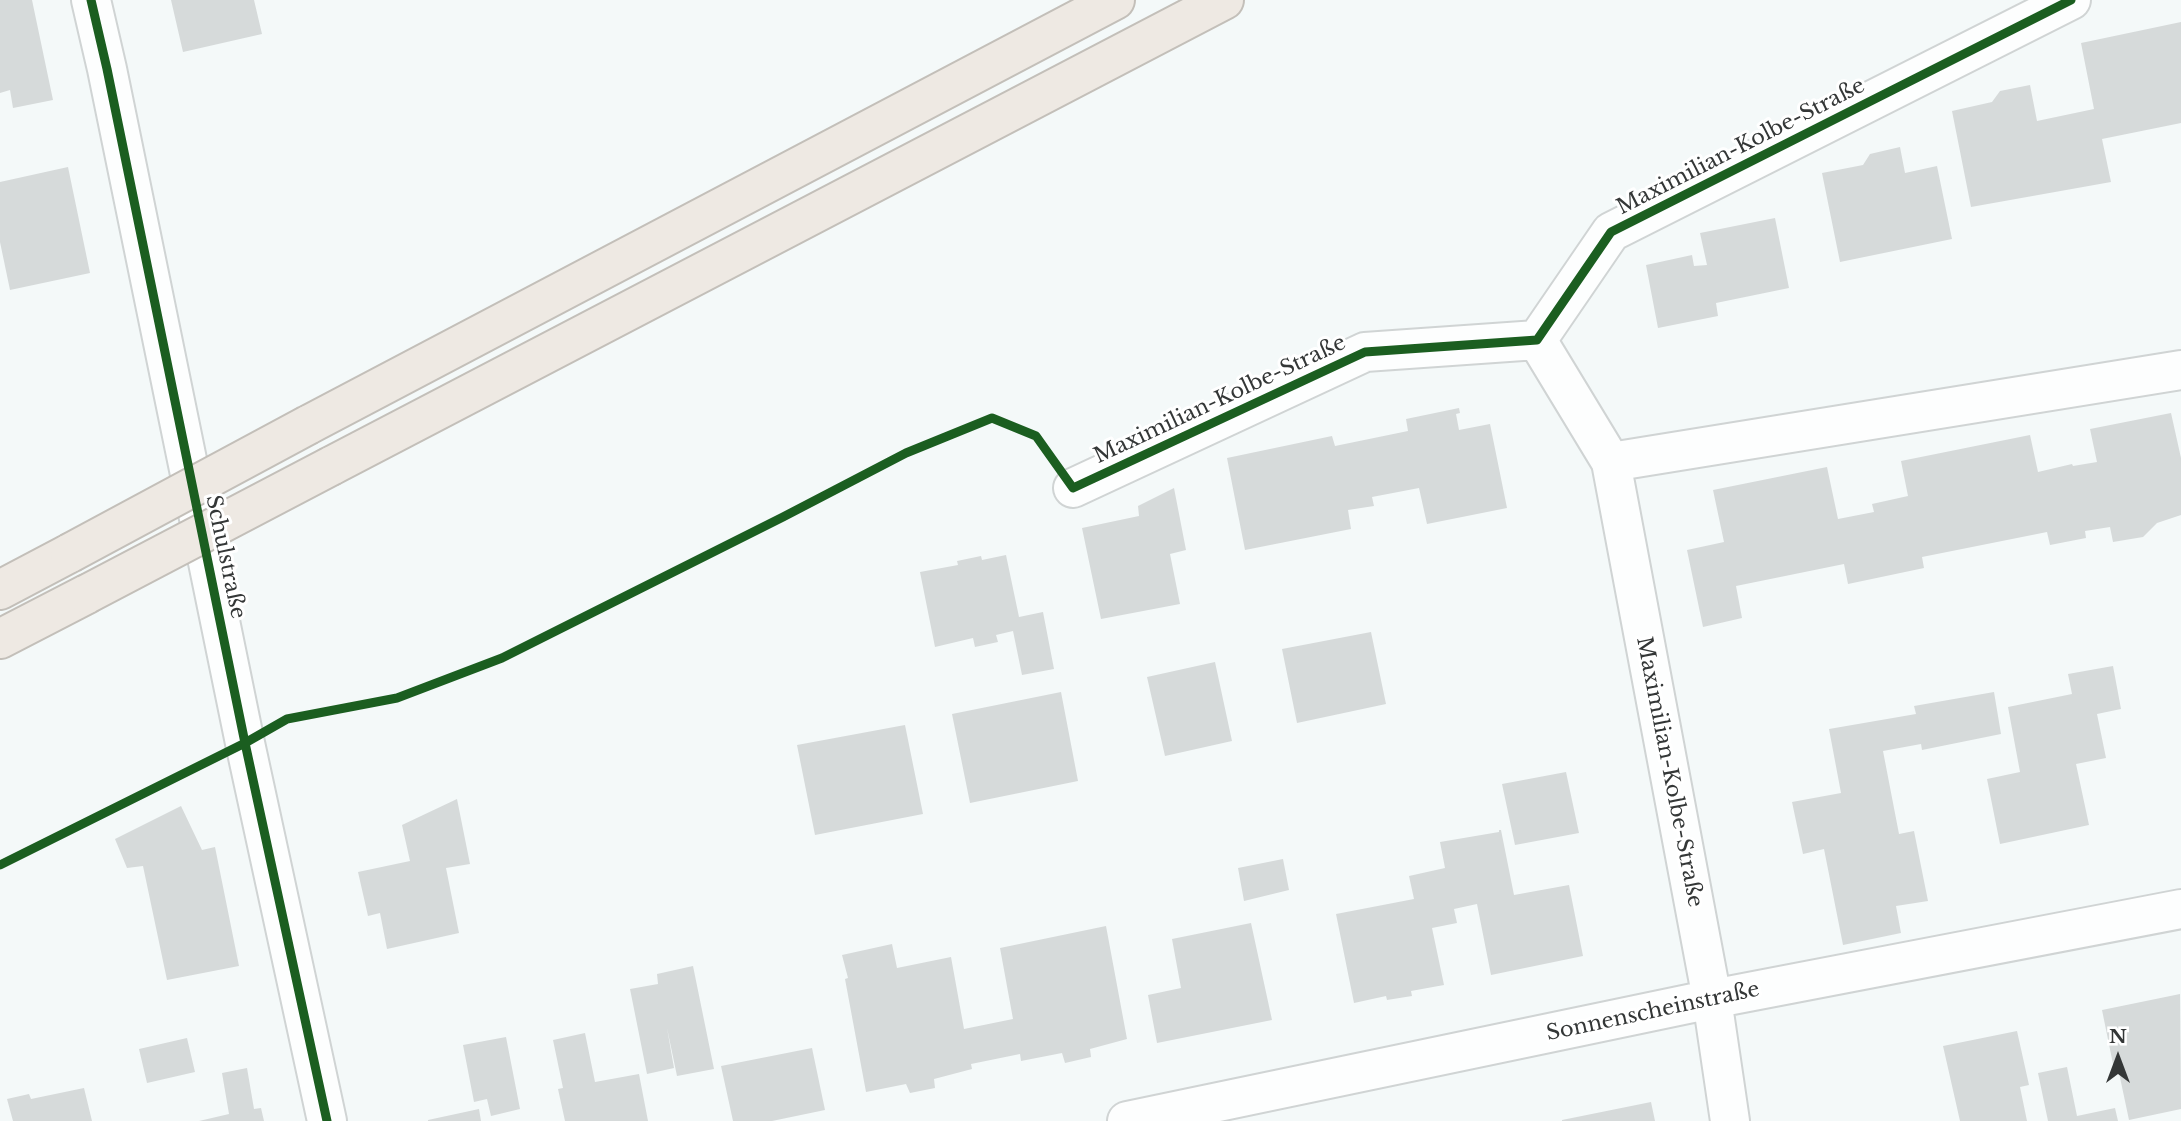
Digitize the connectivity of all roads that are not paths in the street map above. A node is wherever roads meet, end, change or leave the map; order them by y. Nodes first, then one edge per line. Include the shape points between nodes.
1 (91, 0) edge
2 (1115, 0) edge
3 (1224, 0) edge
4 (2071, 0) edge
5 (1537, 340) junction
6 (2181, 370) edge
7 (1611, 463) junction
8 (1073, 488) dead end
9 (0, 590) edge
10 (0, 639) edge
11 (2181, 909) edge
12 (1712, 999) junction
13 (327, 1121) edge
14 (1126, 1121) edge
15 (1730, 1121) edge

1 - 13 street, Schulstraße
2 - 9 highway, bridge
3 - 10 highway, bridge
4 - 5 street, Maximilian-Kolbe-Straße via 1611,232
5 - 7 street, Maximilian-Kolbe-Straße
5 - 8 street, Maximilian-Kolbe-Straße via 1365,352
6 - 7 street
7 - 12 street, Maximilian-Kolbe-Straße
11 - 12 street, Sonnenscheinstraße
12 - 14 street, Sonnenscheinstraße
12 - 15 street, Maximilian-Kolbe-Straße

